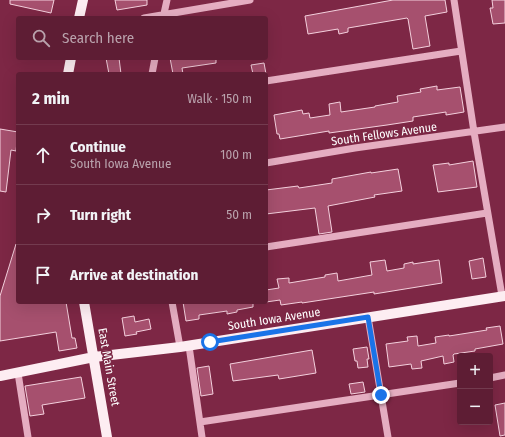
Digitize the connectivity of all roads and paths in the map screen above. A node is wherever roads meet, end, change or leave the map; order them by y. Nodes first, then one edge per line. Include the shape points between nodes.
1 (83, 0) edge
2 (167, 0) edge
3 (250, 0) edge
4 (454, 0) edge
5 (79, 16) edge
6 (163, 16) edge
7 (461, 51) junction
8 (71, 60) edge
9 (155, 60) edge
10 (68, 72) edge
11 (152, 72) edge
12 (268, 81) edge
13 (505, 127) edge
14 (474, 132) junction
15 (268, 163) edge
16 (487, 213) junction
17 (268, 247) edge
18 (503, 296) edge
19 (84, 304) edge
20 (173, 304) edge
21 (368, 317) junction
22 (185, 346) junction
23 (94, 357) junction
24 (18, 373) junction
25 (505, 375) edge
26 (0, 376) edge
27 (493, 377) edge
28 (457, 382) edge
29 (381, 395) junction
30 (200, 422) junction
31 (28, 437) edge
32 (107, 437) edge
33 (202, 437) edge
34 (388, 437) edge

1 - 5 main road
2 - 6 street
3 - 6 street
4 - 7 street
7 - 12 street
7 - 14 street
8 - 10 main road
9 - 11 street
13 - 14 street, South Fellows Avenue
14 - 15 street, South Fellows Avenue
14 - 16 street
16 - 17 street
16 - 18 street
18 - 21 main road, South Iowa Avenue
19 - 23 main road, East Main Street
20 - 22 street
21 - 22 main road, South Iowa Avenue
21 - 29 street
22 - 23 main road, South Iowa Avenue
22 - 30 street
23 - 24 main road, South Iowa Avenue
23 - 32 main road, East Main Street
24 - 26 main road, South Iowa Avenue
24 - 31 street
25 - 27 street
28 - 29 street
29 - 30 street
29 - 34 street
30 - 33 street

